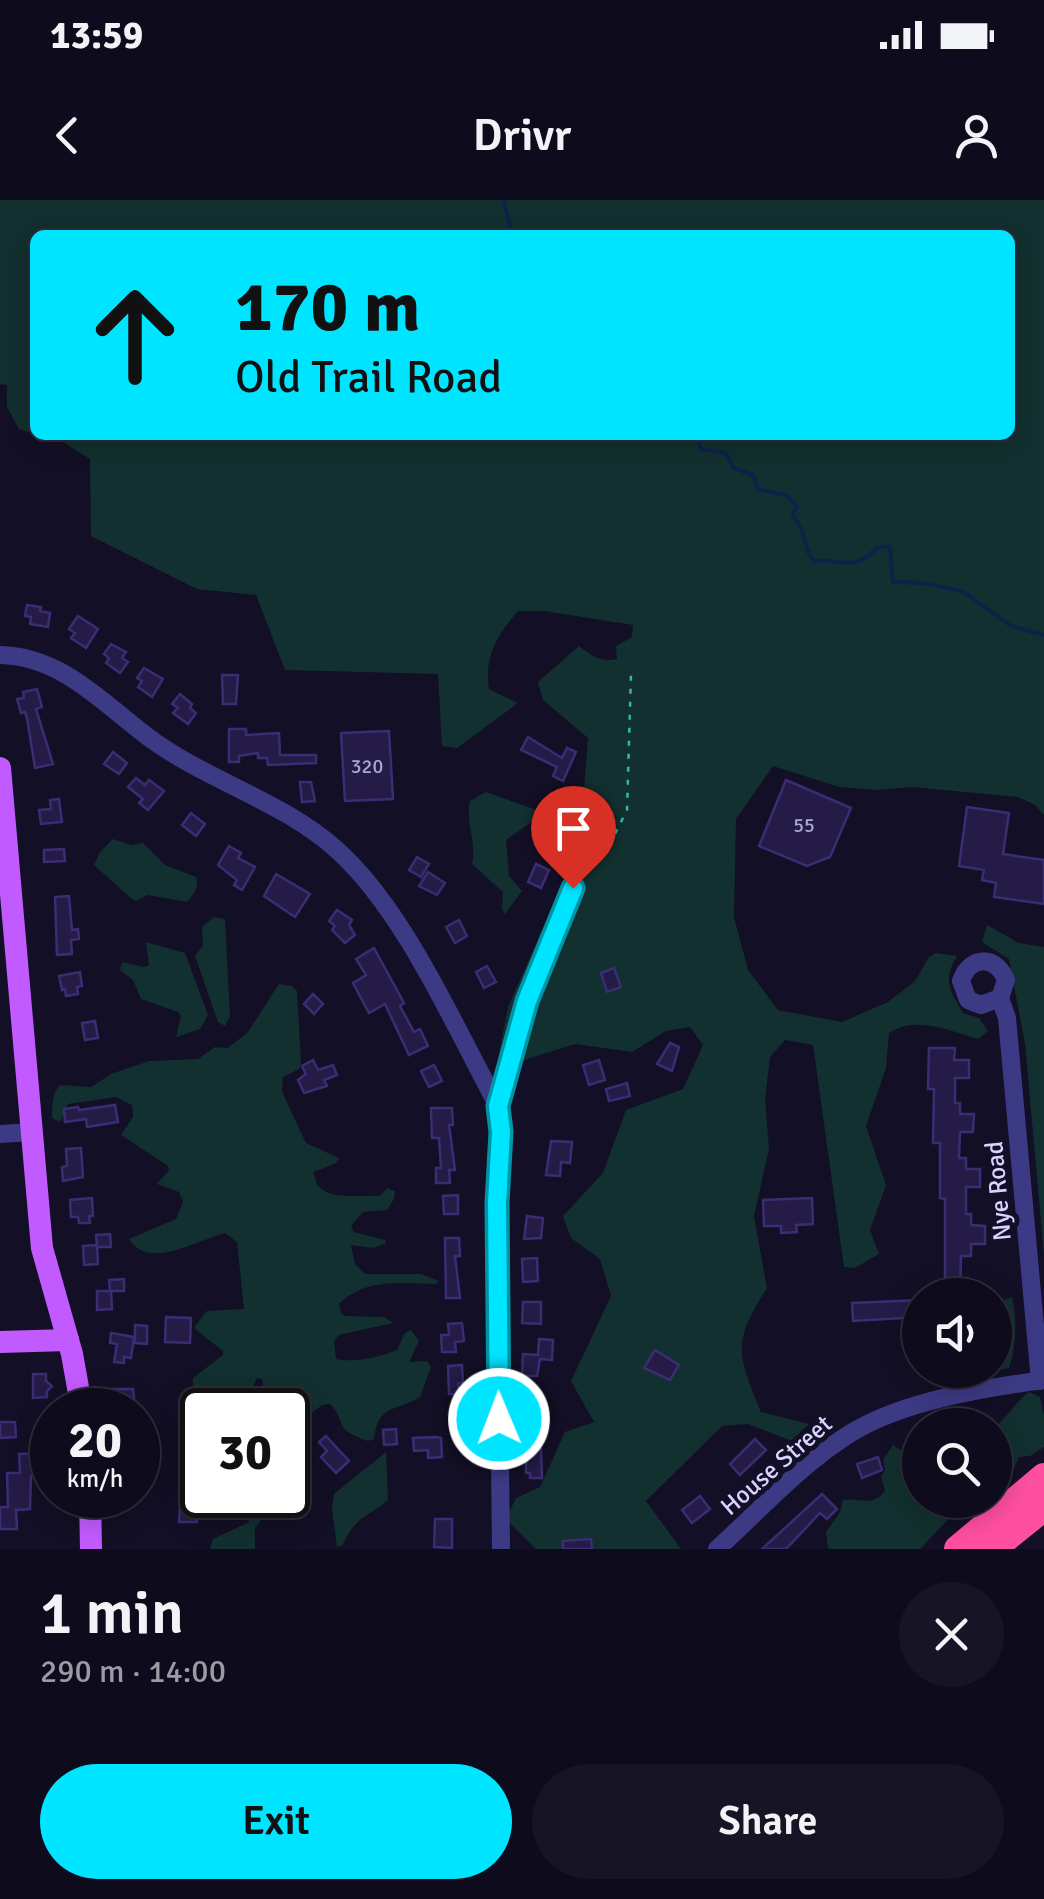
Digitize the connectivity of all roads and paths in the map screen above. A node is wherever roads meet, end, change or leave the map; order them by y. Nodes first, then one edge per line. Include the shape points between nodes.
1 (0, 655) edge
2 (631, 674) dead end
3 (0, 768) edge
4 (573, 888) joint
5 (1000, 998) dead end
6 (498, 1106) junction
7 (32, 1132) junction
8 (0, 1134) edge
9 (68, 1340) junction
10 (0, 1342) edge
11 (1042, 1380) edge
12 (78, 1388) edge
13 (1044, 1477) edge
14 (1044, 1507) edge
15 (91, 1518) edge
16 (1044, 1519) edge
17 (92, 1549) edge
18 (500, 1549) edge
19 (717, 1549) edge
20 (958, 1549) edge
21 (992, 1549) edge
22 (1004, 1549) edge

1 - 6 street via 34,659 68,674 182,761 338,850 382,900
2 - 4 path via 627,810
3 - 7 main road
4 - 6 street via 527,1001
5 - 11 street, Nye Road
6 - 18 street
7 - 8 street
7 - 9 main road via 44,1260
9 - 10 main road
9 - 12 main road
11 - 19 street, House Street via 930,1403 862,1426
13 - 20 highway
14 - 21 highway
15 - 17 main road
16 - 22 highway

